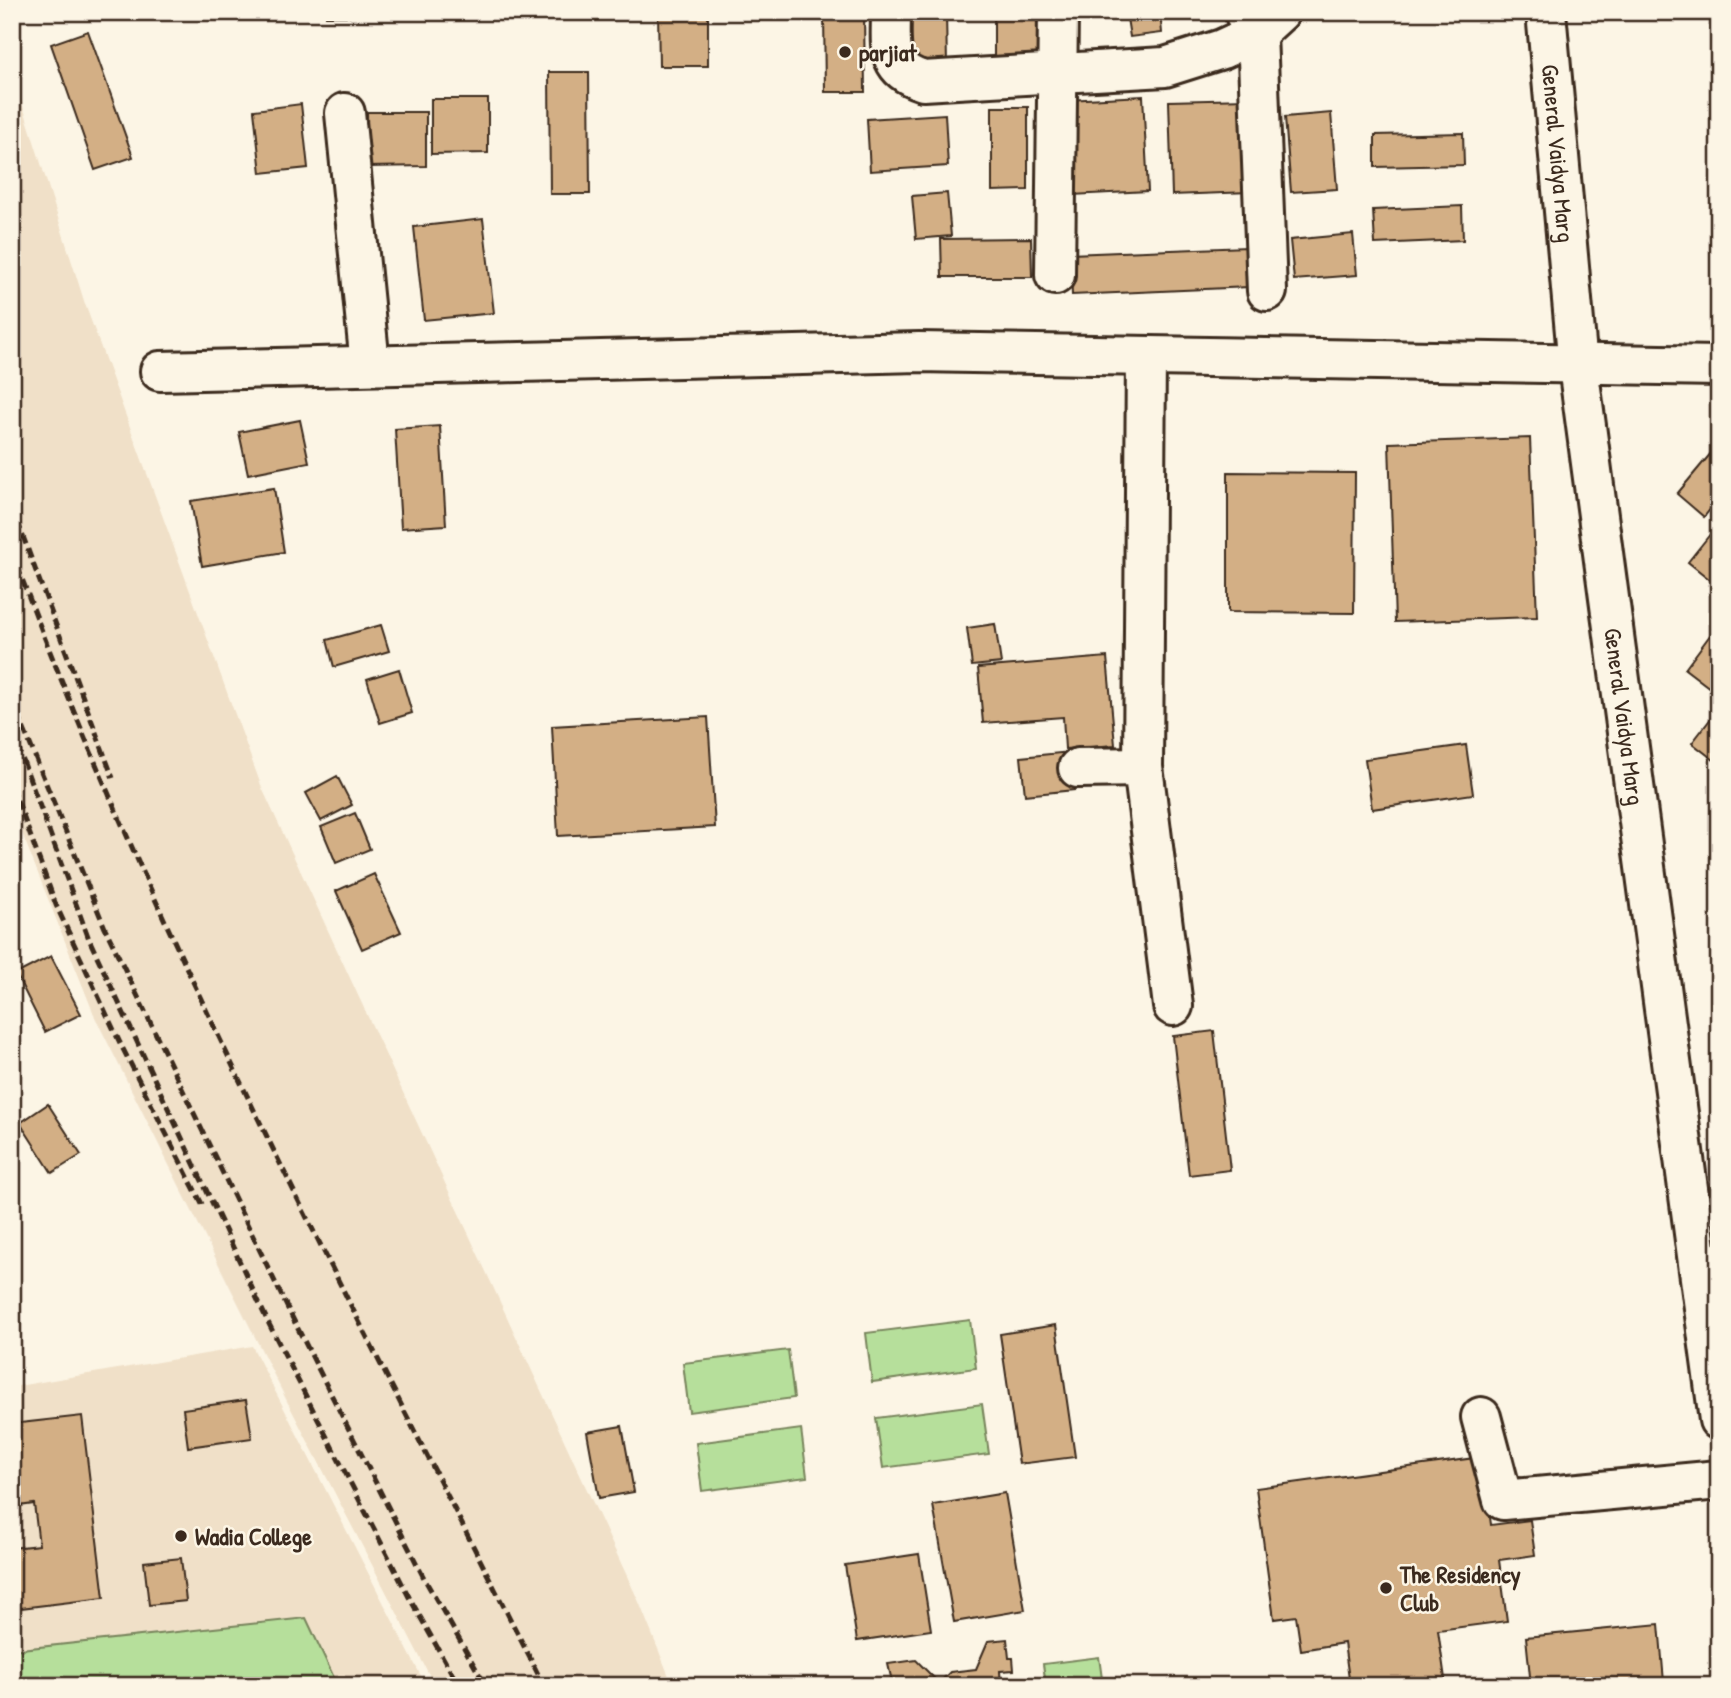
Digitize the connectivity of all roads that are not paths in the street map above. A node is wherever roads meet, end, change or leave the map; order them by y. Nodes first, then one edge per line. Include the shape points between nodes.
1 (891, 12) edge
2 (1058, 12) edge
3 (1546, 12) edge
4 (1260, 19) edge
5 (1060, 71) junction
6 (345, 113) dead end
7 (1055, 275) dead end
8 (1266, 291) dead end
9 (1146, 356) junction
10 (370, 365) junction
11 (1578, 366) junction
12 (1719, 366) edge
13 (160, 370) dead end
14 (1143, 767) junction
15 (1079, 768) dead end
16 (1173, 1006) dead end
17 (1704, 1209) edge
18 (1481, 1417) dead end
19 (1719, 1420) edge
20 (1719, 1480) edge

1 - 5 street via 895,64 907,76 923,81
2 - 5 street
3 - 11 street, General Vaidya Marg
4 - 5 street via 1223,49 1165,67
4 - 8 street
5 - 7 street
6 - 10 street
9 - 10 street via 919,352
9 - 11 street
9 - 14 street
10 - 13 street
11 - 12 street
11 - 17 street, General Vaidya Marg
14 - 15 street
14 - 16 street
17 - 19 street, General Vaidya Marg
18 - 20 street via 1503,1500

